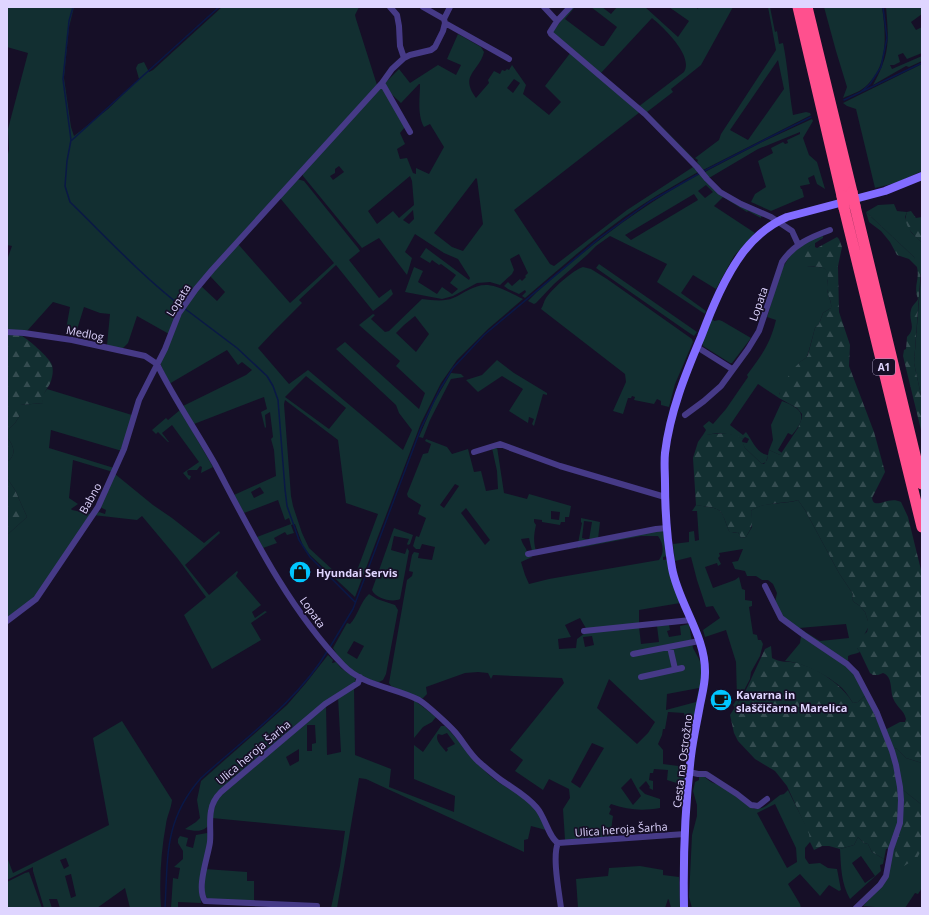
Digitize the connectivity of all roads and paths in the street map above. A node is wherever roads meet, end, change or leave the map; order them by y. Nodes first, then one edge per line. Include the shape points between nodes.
1 (390, 7) edge
2 (423, 7) edge
3 (450, 7) edge
4 (544, 7) edge
5 (570, 7) edge
6 (798, 7) edge
7 (807, 7) edge
8 (445, 21) junction
9 (557, 21) junction
10 (404, 58) junction
11 (509, 59) dead end
12 (382, 83) junction
13 (410, 132) dead end
14 (922, 176) edge
15 (847, 194) junction
16 (850, 207) junction
17 (777, 222) junction
18 (830, 230) dead end
19 (798, 244) junction
20 (7, 332) edge
21 (696, 347) junction
22 (157, 364) junction
23 (732, 369) junction
24 (685, 415) dead end
25 (474, 452) dead end
26 (922, 484) edge
27 (665, 497) junction
28 (922, 527) edge
29 (667, 528) junction
30 (528, 554) dead end
31 (765, 586) dead end
32 (691, 620) junction
33 (7, 622) edge
34 (584, 631) dead end
35 (699, 641) junction
36 (670, 647) junction
37 (633, 654) dead end
38 (360, 677) junction
39 (641, 677) dead end
40 (689, 772) junction
41 (767, 799) dead end
42 (685, 834) junction
43 (558, 843) junction
44 (317, 906) dead end
45 (857, 907) edge
46 (561, 908) edge
47 (684, 908) edge
48 (866, 908) edge

1 - 10 street via 397,14 400,46
2 - 8 street
3 - 8 street, Lopata
4 - 9 street
5 - 9 street
6 - 15 highway, A1
7 - 15 highway, A1
8 - 10 street, Lopata via 435,47
8 - 11 street
9 - 17 street via 551,34 644,114 720,192
10 - 12 street, Lopata
12 - 13 street
12 - 22 street, Lopata via 196,289 179,313
14 - 17 street, Cesta na Ostrožno via 885,191 807,211
15 - 16 highway, A1, bridge
16 - 26 highway, A1
16 - 28 highway, A1
17 - 19 street via 792,231
17 - 21 street, Cesta na Ostrožno via 744,250 724,283
18 - 19 street, Lopata
19 - 23 street, Lopata via 782,262 759,331
20 - 22 street, Medlog via 72,340 145,356
21 - 23 street
21 - 27 street, Cesta na Ostrožno via 673,409 665,455
22 - 33 street, Babno via 139,400 124,449 98,507 36,599
22 - 38 street, Lopata via 287,593 323,644 344,667
23 - 24 street, Lopata via 721,386
25 - 27 street via 500,444 560,466
27 - 29 street, Cesta na Ostrožno
29 - 30 street
29 - 32 street, Cesta na Ostrožno via 674,579
31 - 45 street via 781,618 842,660 856,673 874,707 892,751 900,787 900,823 891,849 886,876
32 - 34 street
32 - 35 street, Cesta na Ostrožno
35 - 36 street
35 - 40 street, Cesta na Ostrožno via 705,672
36 - 37 street
36 - 39 street via 678,669
38 - 43 street via 420,700 455,731 478,761 534,804 553,839
38 - 44 street, Ulica heroja Šarha via 358,683 325,704 221,792 214,799 211,811 210,841 202,885 205,901
40 - 41 street via 706,774 751,805 758,806
40 - 42 street, Cesta na Ostrožno
42 - 43 street, Ulica heroja Šarha
42 - 47 street, Cesta na Ostrožno
43 - 46 street via 555,860
45 - 48 street

